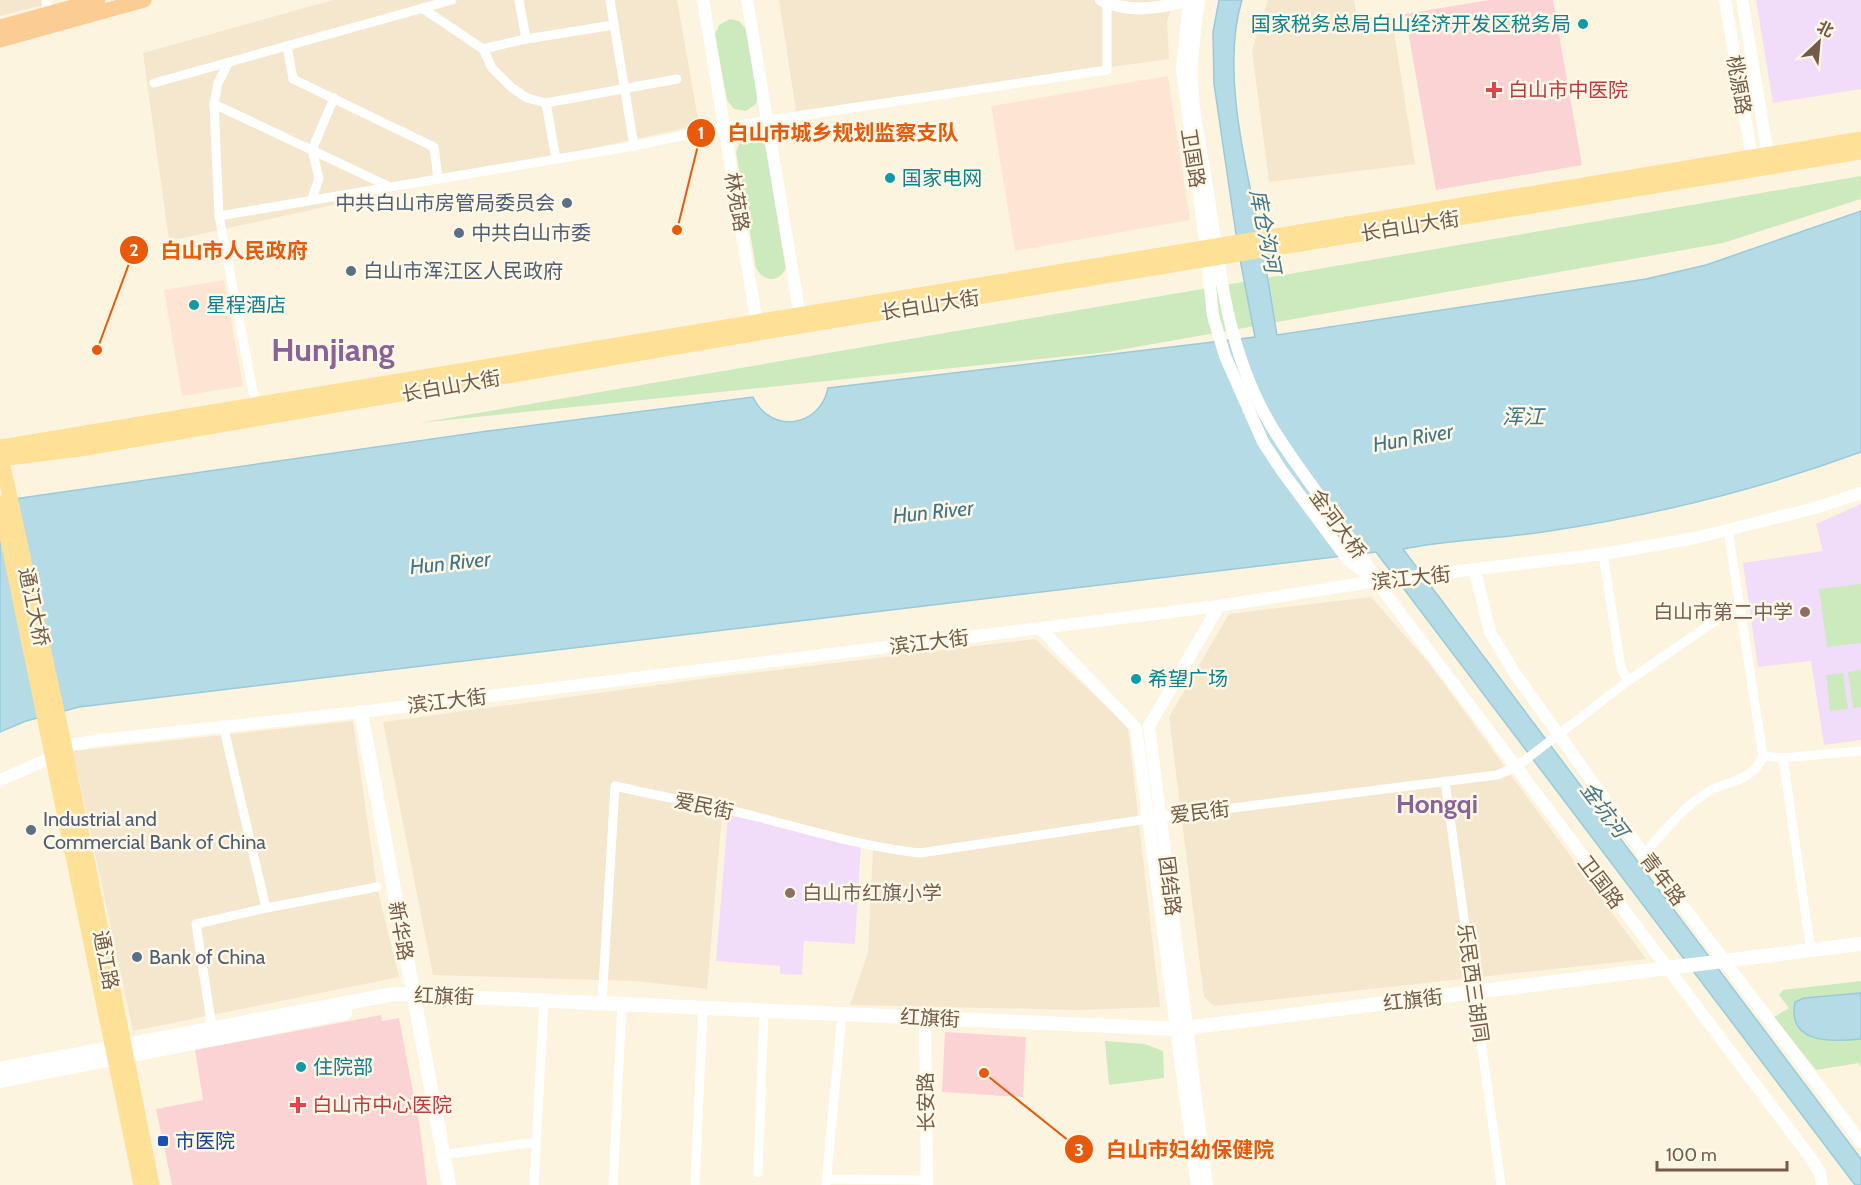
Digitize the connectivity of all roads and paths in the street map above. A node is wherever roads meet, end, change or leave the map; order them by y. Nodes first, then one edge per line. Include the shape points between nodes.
1 (98, 0) edge
2 (144, 0) edge
3 (452, 0) edge
4 (519, 0) edge
5 (610, 0) edge
6 (703, 0) edge
7 (747, 0) edge
8 (1189, 0) edge
9 (1199, 0) edge
10 (1725, 0) edge
11 (1742, 0) edge
12 (1104, 2) edge
13 (47, 7) edge
14 (422, 8) junction
15 (614, 25) junction
16 (0, 27) edge
17 (526, 39) junction
18 (0, 40) edge
19 (287, 46) junction
20 (483, 49) junction
21 (229, 62) junction
22 (677, 79) dead end
23 (154, 83) dead end
24 (625, 88) junction
25 (334, 98) junction
26 (546, 103) junction
27 (214, 104) junction
28 (767, 121) junction
29 (724, 127) junction
30 (1861, 139) edge
31 (634, 146) junction
32 (312, 150) junction
33 (1861, 152) edge
34 (556, 159) junction
35 (1769, 161) junction
36 (1753, 163) junction
37 (438, 179) junction
38 (388, 186) junction
39 (312, 200) junction
40 (219, 216) junction
41 (1212, 253) junction
42 (1227, 313) joint
43 (1213, 316) joint
44 (801, 320) junction
45 (758, 327) junction
46 (256, 412) junction
47 (0, 454) edge
48 (1861, 493) edge
49 (0, 502) edge
50 (1728, 530) junction
51 (1603, 554) junction
52 (1475, 571) junction
53 (1376, 580) junction
54 (1738, 605) junction
55 (1219, 606) junction
56 (1040, 628) junction
57 (1628, 681) junction
58 (361, 712) junction
59 (223, 725) junction
60 (1143, 727) junction
61 (1556, 735) junction
62 (57, 743) junction
63 (1861, 751) edge
64 (1763, 756) junction
65 (1782, 758) junction
66 (1521, 764) junction
67 (0, 780) edge
68 (1444, 781) junction
69 (1156, 817) junction
70 (1644, 854) junction
71 (377, 887) dead end
72 (266, 908) junction
73 (1861, 944) edge
74 (1811, 952) junction
75 (1719, 961) junction
76 (1672, 966) junction
77 (1474, 992) junction
78 (413, 995) junction
79 (544, 1000) junction
80 (602, 1003) junction
81 (622, 1004) junction
82 (703, 1008) junction
83 (764, 1011) junction
84 (842, 1014) junction
85 (925, 1018) junction
86 (212, 1028) junction
87 (1182, 1029) junction
88 (118, 1052) junction
89 (0, 1069) edge
90 (0, 1081) edge
91 (536, 1142) junction
92 (1861, 1142) edge
93 (443, 1155) junction
94 (758, 1173) dead end
95 (826, 1182) edge
96 (927, 1183) edge
97 (141, 1185) edge
98 (152, 1185) edge
99 (449, 1185) edge
100 (534, 1185) edge
101 (613, 1185) edge
102 (694, 1185) edge
103 (1197, 1185) edge
104 (1207, 1185) edge
105 (1501, 1185) edge
106 (1822, 1185) edge

1 - 13 highway
2 - 18 highway
3 - 14 street
4 - 17 street
5 - 15 street
6 - 29 street, 林苑路
7 - 28 street
8 - 12 street via 1148,9
8 - 41 street, 卫国路 via 1182,70
9 - 41 street, 卫国路 via 1193,89
10 - 36 street, 桃源路
11 - 35 street, 桃源路
12 - 28 street via 1107,70
13 - 16 highway
14 - 19 street
14 - 20 street
15 - 17 street
15 - 24 street
17 - 20 street
19 - 21 street
19 - 25 street via 293,79
20 - 26 street via 492,68 511,87 527,98
21 - 23 street
21 - 27 street via 218,83
22 - 24 street
24 - 26 street
24 - 31 street
25 - 32 street
25 - 37 street via 434,147
26 - 34 street
27 - 32 street
27 - 40 street
28 - 29 street
28 - 44 street
29 - 31 street
29 - 45 street, 林苑路
30 - 35 main road, 长白山大街
31 - 34 street
32 - 38 street
32 - 39 street via 319,178
33 - 35 main road, 长白山大街
34 - 37 street
35 - 36 main road, 长白山大街
36 - 41 main road, 长白山大街
37 - 38 street
38 - 39 street
39 - 40 street
40 - 46 street
41 - 42 street, 卫国路
41 - 43 street, 卫国路
41 - 44 main road, 长白山大街
42 - 53 street, 金河大桥 via 1250,383 1269,422
43 - 53 street, 金河大桥 via 1233,378 1263,442 1348,560
44 - 45 main road, 长白山大街
45 - 46 main road, 长白山大街
46 - 47 main road, 长白山大街 via 36,456
47 - 62 main road, 通江大桥
48 - 50 street, 滨江大街
49 - 62 main road, 通江大桥
50 - 51 street, 滨江大街
50 - 54 street
51 - 52 street, 滨江大街
51 - 57 street via 1621,668
52 - 53 street, 滨江大街
52 - 61 street, 青年路 via 1484,613 1497,646
53 - 55 street, 滨江大街
53 - 66 street, 卫国路
54 - 57 street, 爱民街
54 - 64 street
55 - 56 street, 滨江大街
55 - 60 street
56 - 58 street, 滨江大街
56 - 60 street
57 - 61 street, 爱民街
58 - 59 street, 滨江大街
58 - 78 main road, 新华路
59 - 62 street, 滨江大街
59 - 72 street
60 - 69 street, 团结路
61 - 66 street, 爱民街
61 - 70 street, 青年路
62 - 67 street, 滨江大街
62 - 88 main road, 通江路
63 - 65 street
64 - 65 street
64 - 70 street via 1753,773 1709,792 1672,822
65 - 74 street
66 - 68 street, 爱民街 via 1497,775
66 - 76 street, 卫国路
68 - 69 street, 爱民街
68 - 77 street, 乐民西三胡同
69 - 80 street, 爱民街 via 920,853 892,850 615,786
69 - 87 street, 团结路
70 - 75 street, 青年路
71 - 72 street
72 - 86 street via 196,924
73 - 74 main road, 红旗街
74 - 75 main road, 红旗街
75 - 76 main road, 红旗街
75 - 92 street, 青年路
76 - 77 main road, 红旗街
76 - 106 street, 卫国路 via 1810,1157
77 - 87 main road, 红旗街
77 - 105 street, 乐民西三胡同
78 - 79 main road, 红旗街
78 - 86 main road, 红旗街 via 394,994
78 - 88 main road via 397,1002
78 - 93 main road, 新华路
79 - 80 main road, 红旗街
79 - 91 street
80 - 81 main road, 红旗街
81 - 82 main road, 红旗街
81 - 101 street
82 - 83 main road, 红旗街
82 - 102 street
83 - 84 main road, 红旗街
83 - 94 street
84 - 85 main road, 红旗街
84 - 95 street
85 - 87 main road, 红旗街
85 - 96 street, 长安路
86 - 88 main road, 红旗街
87 - 103 street, 团结路
87 - 104 street, 团结路
88 - 89 main road, 红旗街
88 - 90 main road
88 - 97 main road, 通江路
88 - 98 main road, 通江路
91 - 93 street
91 - 100 street
93 - 99 main road, 新华路
95 - 96 street

